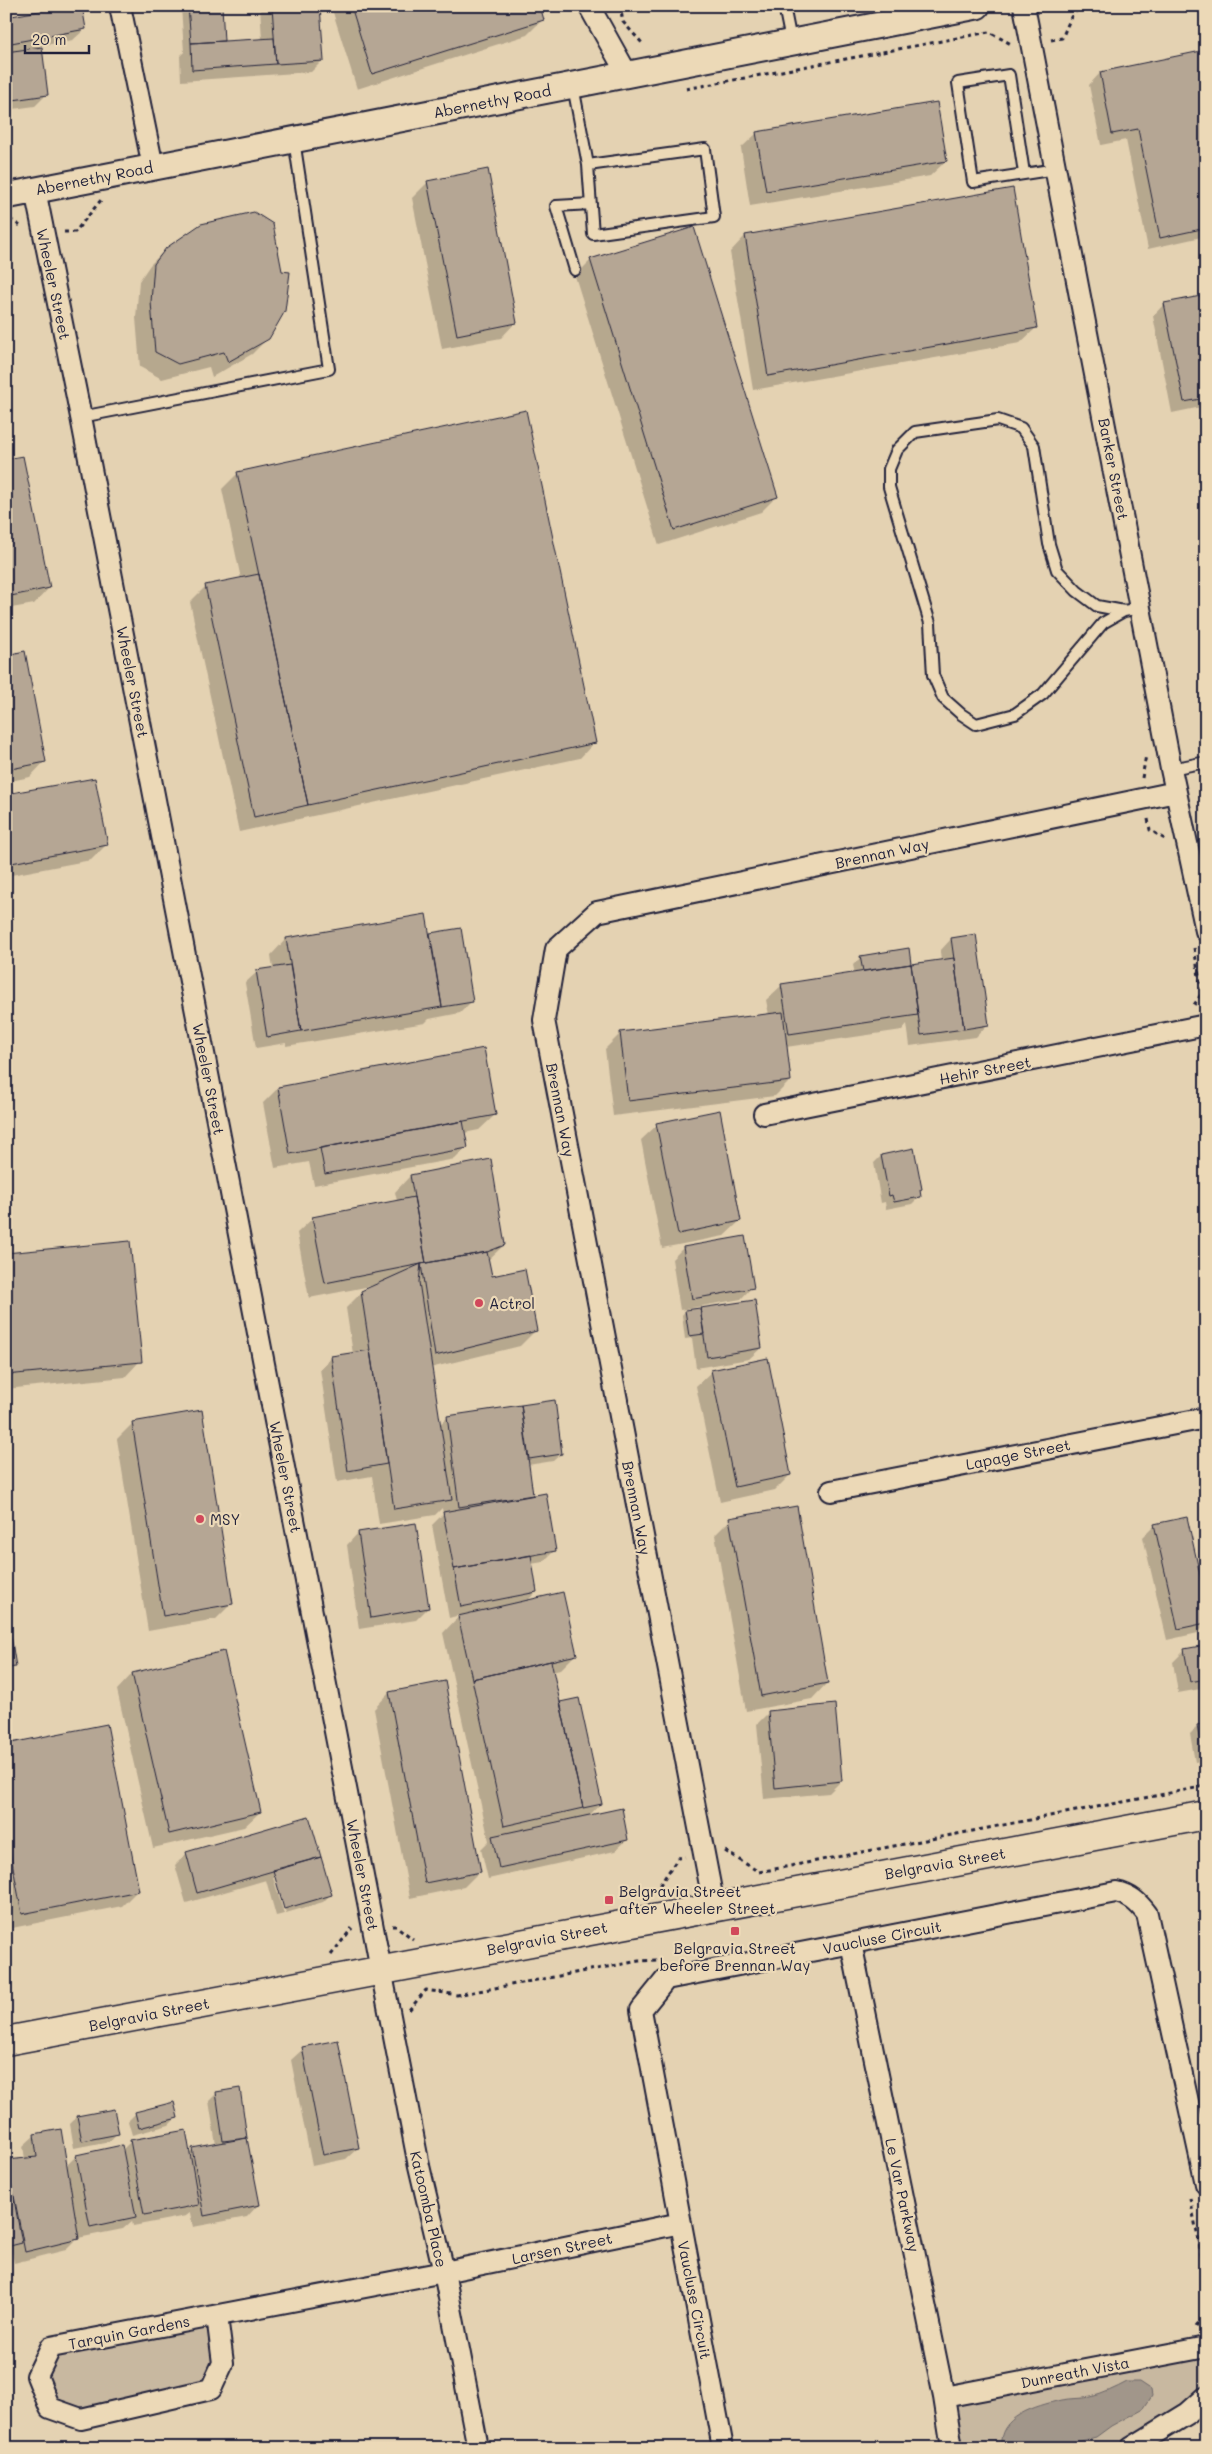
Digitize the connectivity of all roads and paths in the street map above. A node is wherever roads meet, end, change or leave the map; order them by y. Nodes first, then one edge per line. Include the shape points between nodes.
1 (120, 6) edge
2 (589, 6) edge
3 (620, 6) edge
4 (784, 6) edge
5 (977, 6) edge
6 (1024, 6) edge
7 (1081, 6) edge
8 (791, 42) junction
9 (642, 43) dead end
10 (1032, 43) junction
11 (626, 74) junction
12 (573, 85) junction
13 (676, 91) dead end
14 (294, 139) junction
15 (588, 165) junction
16 (153, 167) junction
17 (1056, 169) junction
18 (1024, 173) junction
19 (35, 190) junction
20 (6, 196) edge
21 (102, 198) dead end
22 (590, 204) junction
23 (6, 216) edge
24 (44, 232) junction
25 (575, 270) dead end
26 (81, 417) junction
27 (1132, 610) junction
28 (1148, 750) dead end
29 (1206, 762) edge
30 (1172, 769) junction
31 (1176, 792) junction
32 (1145, 799) junction
33 (1169, 842) dead end
34 (1200, 937) edge
35 (1202, 1026) edge
36 (1206, 1065) edge
37 (764, 1114) dead end
38 (1206, 1418) edge
39 (831, 1491) dead end
40 (1206, 1786) edge
41 (1206, 1815) edge
42 (703, 1853) junction
43 (647, 1894) dead end
44 (714, 1906) junction
45 (365, 1926) junction
46 (348, 1933) junction
47 (423, 1937) dead end
48 (852, 1943) junction
49 (323, 1956) dead end
50 (666, 1960) dead end
51 (382, 1969) junction
52 (393, 2029) junction
53 (6, 2041) edge
54 (1201, 2179) edge
55 (681, 2223) junction
56 (444, 2272) junction
57 (1206, 2278) edge
58 (217, 2316) junction
59 (1206, 2347) edge
60 (944, 2397) junction
61 (1206, 2397) edge
62 (478, 2448) edge
63 (722, 2448) edge
64 (952, 2448) edge
65 (1131, 2448) edge

1 - 16 street
2 - 11 street
3 - 9 path via 623,22
4 - 8 lane
5 - 8 street, Abernethy Road
6 - 10 street, Barker Street
7 - 10 path via 1071,17 1062,38
8 - 11 street, Abernethy Road
10 - 13 path via 1016,46 989,32
10 - 17 street, Barker Street
11 - 12 street, Abernethy Road
12 - 14 street, Abernethy Road
12 - 15 lane
14 - 16 street, Abernethy Road
14 - 26 lane via 329,370
15 - 22 lane
15 - 22 lane via 705,149 714,217 593,234
16 - 19 street, Abernethy Road
17 - 18 lane
17 - 27 street, Barker Street
18 - 18 lane via 973,182 958,83 1009,76
19 - 20 street, Abernethy Road
19 - 24 street, Wheeler Street
21 - 24 path via 75,232
22 - 25 lane via 556,206
23 - 24 path via 31,233
24 - 26 street, Wheeler Street
26 - 45 street, Wheeler Street
27 - 27 lane via 1097,606 1057,570 1049,544 1034,446 1021,428 998,420 915,432 897,450 889,469 889,487 930,624 934,675 943,698 961,714 976,724 1015,714 1043,694 1103,623
27 - 30 street, Barker Street
28 - 32 path via 1141,775
29 - 30 lane
30 - 31 street, Barker Street
31 - 32 street, Brennan Way
31 - 34 street, Barker Street
32 - 33 path via 1150,830
32 - 42 street, Brennan Way via 596,912 556,949 544,1020
34 - 35 path via 1202,993 1194,1005
35 - 36 path
35 - 37 street, Hehir Street
38 - 39 street, Lapage Street
40 - 42 path via 759,1872 723,1850
41 - 44 main road, Belgravia Street
42 - 43 path via 678,1858 657,1892
42 - 44 street, Brennan Way
44 - 51 main road, Belgravia Street
45 - 46 path
45 - 46 path
45 - 47 path via 396,1926 413,1939
45 - 51 street, Wheeler Street
46 - 49 path via 332,1954
48 - 54 street, Vaucluse Circuit via 1116,1892 1138,1902 1147,1914
48 - 55 street, Vaucluse Circuit via 666,1979 641,2010
48 - 60 street, Le Var Parkway
50 - 52 path via 639,1961 457,1995 426,1990 408,2011 405,2027
51 - 52 street, Katoomba Place
51 - 53 main road, Belgravia Street
52 - 56 street, Katoomba Place via 419,2166
54 - 57 path
55 - 56 street, Larsen Street
55 - 63 street, Vaucluse Circuit
56 - 58 street, Tarquin Gardens
56 - 62 street, Katoomba Place
58 - 58 street, Tarquin Gardens via 51,2347 37,2376 50,2408 81,2420 211,2389 223,2363
59 - 60 street, Dunreath Vista
60 - 64 street, Le Var Parkway
61 - 65 street via 1188,2413

